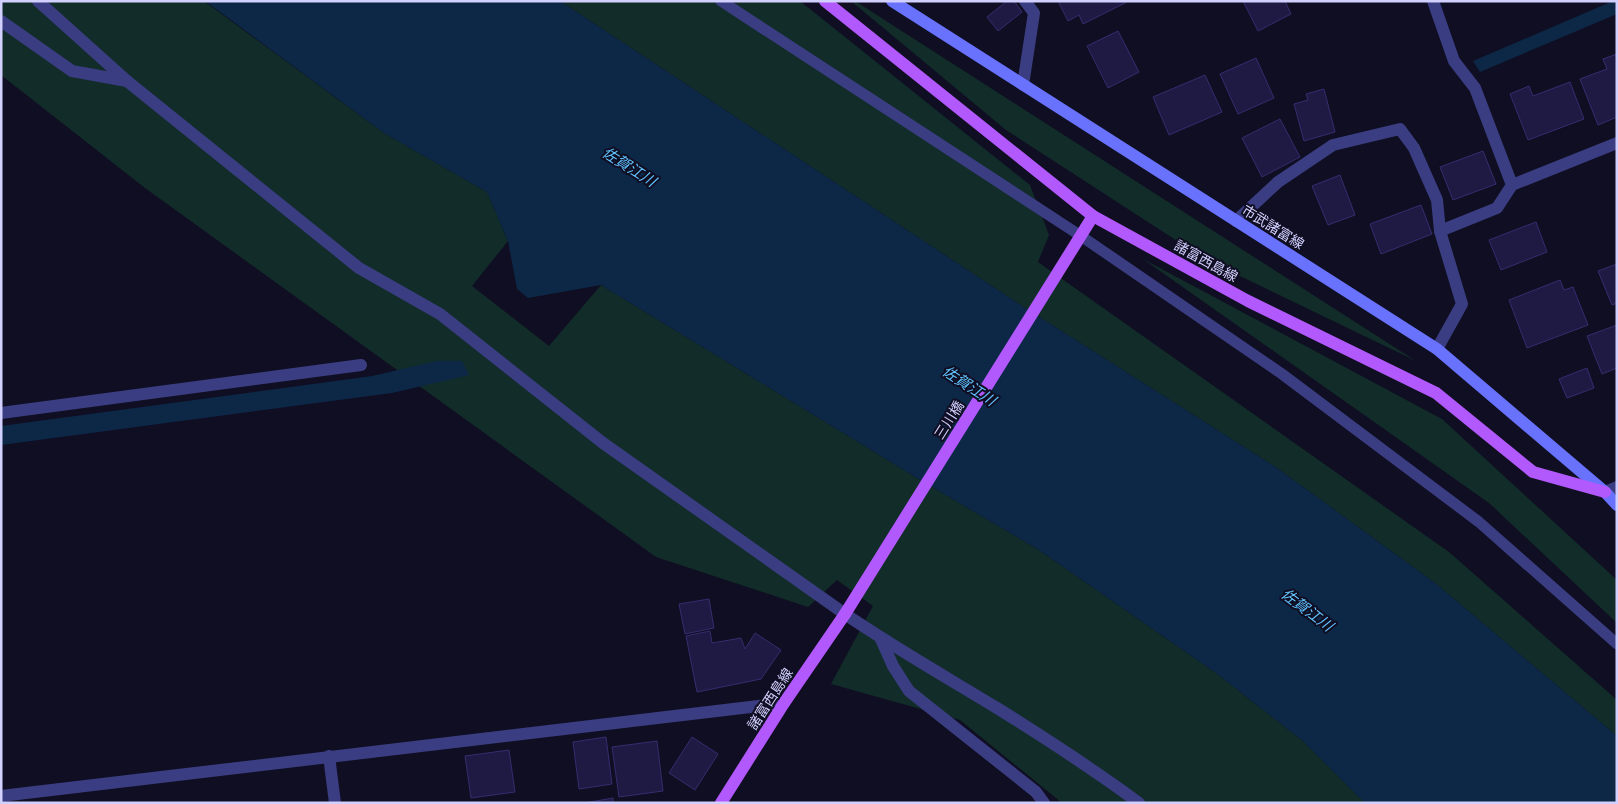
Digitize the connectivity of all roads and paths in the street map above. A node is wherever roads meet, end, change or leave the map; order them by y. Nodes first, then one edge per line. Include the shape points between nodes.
1 (38, 1) edge
2 (721, 1) edge
3 (825, 1) edge
4 (892, 1) edge
5 (1025, 1) edge
6 (1433, 1) edge
7 (1, 21) edge
8 (127, 81) junction
9 (1023, 85) junction
10 (1617, 143) edge
11 (1512, 185) junction
12 (1093, 216) junction
13 (1236, 221) junction
14 (1440, 231) junction
15 (1081, 236) junction
16 (1437, 349) junction
17 (361, 365) dead end
18 (1, 413) edge
19 (1611, 490) edge
20 (1617, 505) edge
21 (846, 614) junction
22 (880, 637) junction
23 (1617, 644) edge
24 (784, 702) junction
25 (329, 756) junction
26 (1, 796) edge
27 (335, 803) edge
28 (721, 803) edge
29 (1044, 803) edge
30 (1139, 803) edge

1 - 8 street
2 - 15 lane
3 - 12 main road, 諸富西島線
4 - 9 main road, 市武諸富線
5 - 9 street via 1034,13
6 - 11 street via 1454,61 1475,88
7 - 8 street via 72,71
8 - 21 street via 359,268 440,314 603,443
9 - 13 main road, 市武諸富線
10 - 11 street
11 - 14 street via 1497,208
12 - 15 main road, 三川橋, bridge
12 - 19 main road, 諸富西島線 via 1248,301 1436,393 1533,472
13 - 14 street via 1278,182 1333,145 1400,129 1414,148 1437,200
13 - 16 main road, 市武諸富線
14 - 16 street via 1462,304
15 - 21 main road, 三川橋, bridge
15 - 23 lane via 1282,374 1479,522
16 - 19 main road, 市武諸富線
17 - 18 street
19 - 20 main road, 市武諸富線
21 - 22 street
21 - 24 main road, 諸富西島線
22 - 29 street via 909,691 1036,792
22 - 30 street via 999,709
24 - 25 street
24 - 28 main road, 諸富西島線
25 - 26 street
25 - 27 street

